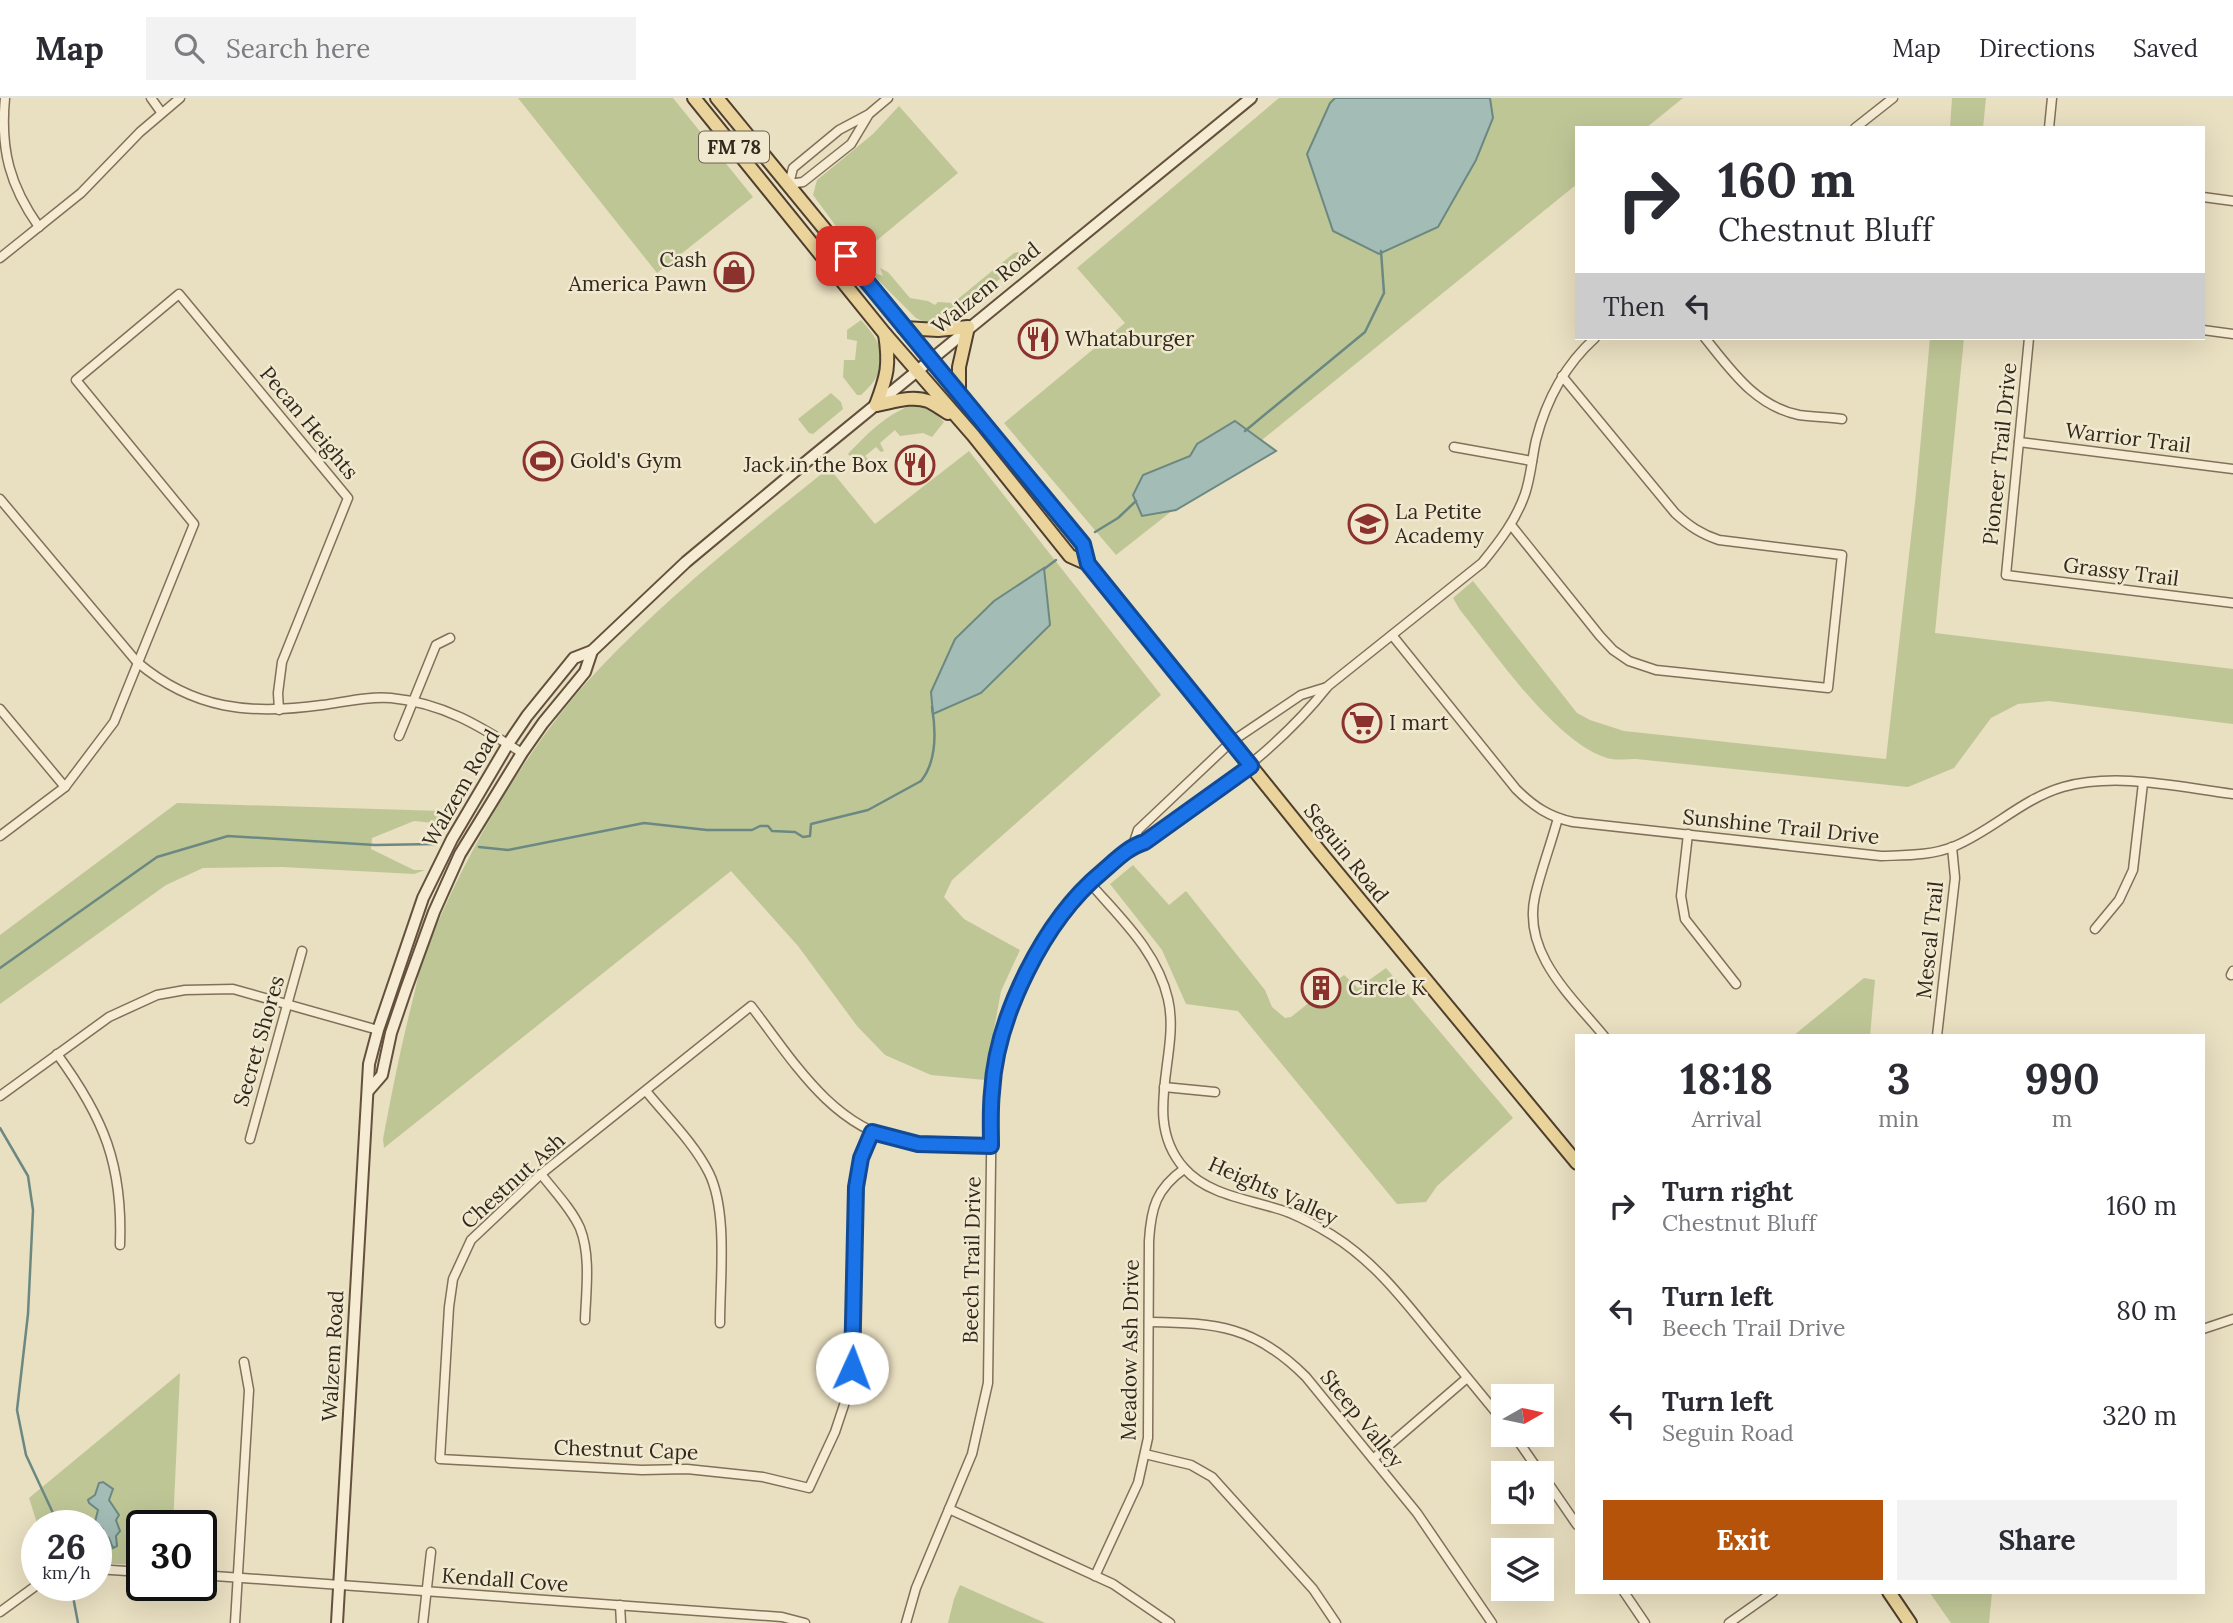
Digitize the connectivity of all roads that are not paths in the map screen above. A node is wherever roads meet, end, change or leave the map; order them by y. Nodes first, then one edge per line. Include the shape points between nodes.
1 (5, 98) edge
2 (151, 98) edge
3 (180, 98) edge
4 (694, 98) edge
5 (717, 98) edge
6 (888, 98) edge
7 (1251, 98) edge
8 (1893, 98) edge
9 (2052, 98) edge
10 (161, 112) junction
11 (869, 114) junction
12 (1858, 126) edge
13 (2049, 126) edge
14 (748, 164) junction
15 (789, 184) junction
16 (2205, 197) edge
17 (2233, 201) edge
18 (39, 227) junction
19 (802, 230) junction
20 (0, 258) edge
21 (968, 327) junction
22 (904, 328) junction
23 (2205, 330) edge
24 (885, 334) junction
25 (2233, 334) edge
26 (1593, 340) edge
27 (1707, 340) edge
28 (2029, 340) edge
29 (930, 359) junction
30 (917, 371) junction
31 (1562, 376) junction
32 (959, 392) junction
33 (876, 405) junction
34 (958, 418) junction
35 (1842, 419) dead end
36 (2019, 442) junction
37 (1454, 447) dead end
38 (1532, 461) junction
39 (2233, 469) edge
40 (0, 499) edge
41 (1511, 524) junction
42 (1088, 564) junction
43 (2006, 575) joint
44 (2233, 603) edge
45 (1392, 635) junction
46 (450, 638) dead end
47 (592, 651) junction
48 (137, 662) junction
49 (1328, 686) junction
50 (412, 701) junction
51 (0, 709) edge
52 (279, 710) junction
53 (398, 736) dead end
54 (1231, 743) junction
55 (508, 744) junction
56 (522, 753) junction
57 (1251, 766) junction
58 (2143, 783) junction
59 (65, 787) junction
60 (2233, 794) edge
61 (1558, 818) junction
62 (1688, 834) junction
63 (0, 836) edge
64 (1133, 845) junction
65 (1952, 847) junction
66 (1089, 882) junction
67 (2095, 929) dead end
68 (302, 951) dead end
69 (1736, 984) dead end
70 (288, 1003) junction
71 (378, 1030) junction
72 (1602, 1034) edge
73 (1937, 1034) edge
74 (57, 1054) junction
75 (1164, 1087) junction
76 (369, 1090) junction
77 (646, 1091) junction
78 (1215, 1092) dead end
79 (0, 1096) edge
80 (872, 1132) junction
81 (250, 1139) dead end
82 (991, 1146) junction
83 (1575, 1161) edge
84 (1184, 1169) junction
85 (541, 1174) junction
86 (120, 1245) dead end
87 (2233, 1319) edge
88 (586, 1320) dead end
89 (1149, 1322) junction
90 (720, 1323) dead end
91 (2205, 1328) edge
92 (244, 1362) dead end
93 (1467, 1378) junction
94 (1491, 1407) edge
95 (1145, 1454) junction
96 (440, 1459) joint
97 (1373, 1459) junction
98 (1554, 1491) edge
99 (949, 1509) junction
100 (1575, 1522) edge
101 (431, 1552) dead end
102 (217, 1576) edge
103 (1095, 1576) junction
104 (236, 1577) junction
105 (340, 1584) junction
106 (426, 1592) junction
107 (1625, 1594) edge
108 (1770, 1594) edge
109 (1890, 1594) edge
110 (21, 1597) edge
111 (620, 1605) junction
112 (0, 1612) edge
113 (235, 1623) edge
114 (337, 1623) edge
115 (423, 1623) edge
116 (621, 1623) edge
117 (805, 1623) edge
118 (906, 1623) edge
119 (1170, 1623) edge
120 (1336, 1623) edge
121 (1492, 1623) edge
122 (1645, 1623) edge
123 (1729, 1623) edge
124 (1910, 1623) edge

1 - 18 street via 2,133 6,164 15,190
2 - 10 street
3 - 10 street
4 - 14 main road, Seguin Road / FM 78
5 - 15 main road, Seguin Road / FM 78
6 - 11 street
7 - 21 street, Walzem Road
8 - 12 street
9 - 13 street
10 - 18 street via 81,193
11 - 15 street via 839,130 793,168
11 - 15 street via 851,144 803,182
14 - 15 main road via 779,184
14 - 19 main road, Seguin Road / FM 78
15 - 19 main road
15 - 22 main road, Seguin Road / FM 78
16 - 17 street
18 - 20 street
19 - 24 main road, Seguin Road / FM 78
21 - 22 main road
21 - 29 street, Walzem Road
21 - 32 main road
22 - 29 main road, Seguin Road / FM 78
23 - 25 street
24 - 30 main road, Seguin Road / FM 78
24 - 33 main road via 889,364
26 - 31 street, Beech Trail Drive
27 - 35 street via 1736,377 1770,405 1802,415
28 - 36 street, Pioneer Trail Drive
29 - 30 street, Walzem Road
29 - 32 main road, Seguin Road / FM 78
30 - 33 street, Walzem Road
30 - 34 main road, Seguin Road / FM 78
31 - 38 street, Beech Trail Drive via 1543,417
31 - 41 street via 1688,525 1719,540 1842,555 1828,688 1656,670 1629,661 1600,636
32 - 42 main road, Seguin Road / FM 78 via 1083,544
33 - 34 main road via 921,399
33 - 47 street, Walzem Road via 686,562
34 - 42 main road, Seguin Road / FM 78 via 1070,556
36 - 39 street, Warrior Trail
36 - 43 street, Pioneer Trail Drive
37 - 38 street
38 - 41 street, Beech Trail Drive via 1525,494
40 - 48 street
41 - 45 street, Beech Trail Drive via 1482,563
42 - 54 main road, Seguin Road / FM 78
43 - 44 street, Grassy Trail
45 - 49 street, Beech Trail Drive
45 - 61 street, Sunshine Trail Drive via 1516,789 1530,803
46 - 50 street via 436,645
47 - 55 street, Walzem Road via 574,658
47 - 56 street, Walzem Road via 585,672
48 - 52 street via 172,687 211,704
48 - 52 street, Pecan Heights via 194,524 76,380 179,294 348,498 282,662
48 - 59 street via 114,722
49 - 54 street, Beech Trail Drive via 1301,695
49 - 57 street, Beech Trail Drive via 1310,710
50 - 52 street via 376,698
50 - 53 street
50 - 55 street via 474,722
51 - 59 street
54 - 57 main road, Seguin Road / FM 78
54 - 64 street, Beech Trail Drive via 1139,830
55 - 56 street
55 - 71 street, Walzem Road via 423,898
56 - 76 street, Walzem Road via 460,854 391,1033 382,1075
57 - 64 street, Beech Trail Drive via 1145,842
57 - 83 main road, Seguin Road / FM 78
58 - 60 street, Sunshine Trail Drive
58 - 65 street, Sunshine Trail Drive via 2097,781 2061,788
58 - 67 street via 2133,870 2119,900
59 - 63 street
61 - 62 street, Sunshine Trail Drive
61 - 72 street via 1535,896 1535,935 1545,962
62 - 65 street, Sunshine Trail Drive via 1881,856
62 - 69 street via 1681,897 1685,919
64 - 66 street, Beech Trail Drive
65 - 73 street, Mescal Trail via 1955,878
66 - 75 street, Heights Valley via 1150,953 1164,982 1170,1022
66 - 82 street, Beech Trail Drive via 1033,957 1005,1024 992,1090
68 - 70 street, Secret Shores
70 - 71 street
70 - 74 street via 233,989 157,995 109,1017
70 - 81 street, Secret Shores
71 - 76 street, Walzem Road via 369,1064
74 - 79 street
74 - 86 street via 89,1101 109,1144 118,1182
75 - 78 street
75 - 84 street, Heights Valley via 1166,1132
76 - 105 street, Walzem Road
77 - 80 street, Chestnut Ash via 751,1006 821,1096
77 - 85 street, Chestnut Ash
77 - 90 street via 702,1161 717,1194
80 - 82 street via 918,1144
80 - 96 street, Chestnut Cape via 856,1187 851,1379 843,1411 809,1488 764,1477 687,1469
82 - 99 street, Beech Trail Drive via 988,1383 972,1454
84 - 89 street, Meadow Ash Drive via 1162,1190 1152,1209
84 - 93 street, Heights Valley via 1214,1189 1289,1213 1353,1249 1391,1284
85 - 88 street via 568,1207 582,1234
85 - 96 street, Chestnut Ash via 471,1240 453,1279
87 - 91 street
89 - 95 street, Meadow Ash Drive
89 - 97 street, Steep Valley via 1228,1328 1268,1345 1306,1377
92 - 104 street via 249,1390
93 - 94 street, Heights Valley
93 - 97 street
95 - 103 street, Meadow Ash Drive via 1129,1504
95 - 120 street via 1191,1465 1212,1478 1313,1589
97 - 121 street, Steep Valley via 1417,1513
98 - 100 street
99 - 103 street
99 - 118 street, Beech Trail Drive
101 - 106 street
102 - 104 street, Kendall Cove
103 - 119 street
104 - 105 street, Kendall Cove
104 - 113 street
105 - 106 street, Kendall Cove
105 - 114 street, Walzem Road
106 - 111 street, Kendall Cove
106 - 115 street
107 - 122 street
108 - 123 street
109 - 124 main road
110 - 112 street
111 - 116 street
111 - 117 street, Kendall Cove via 782,1617

